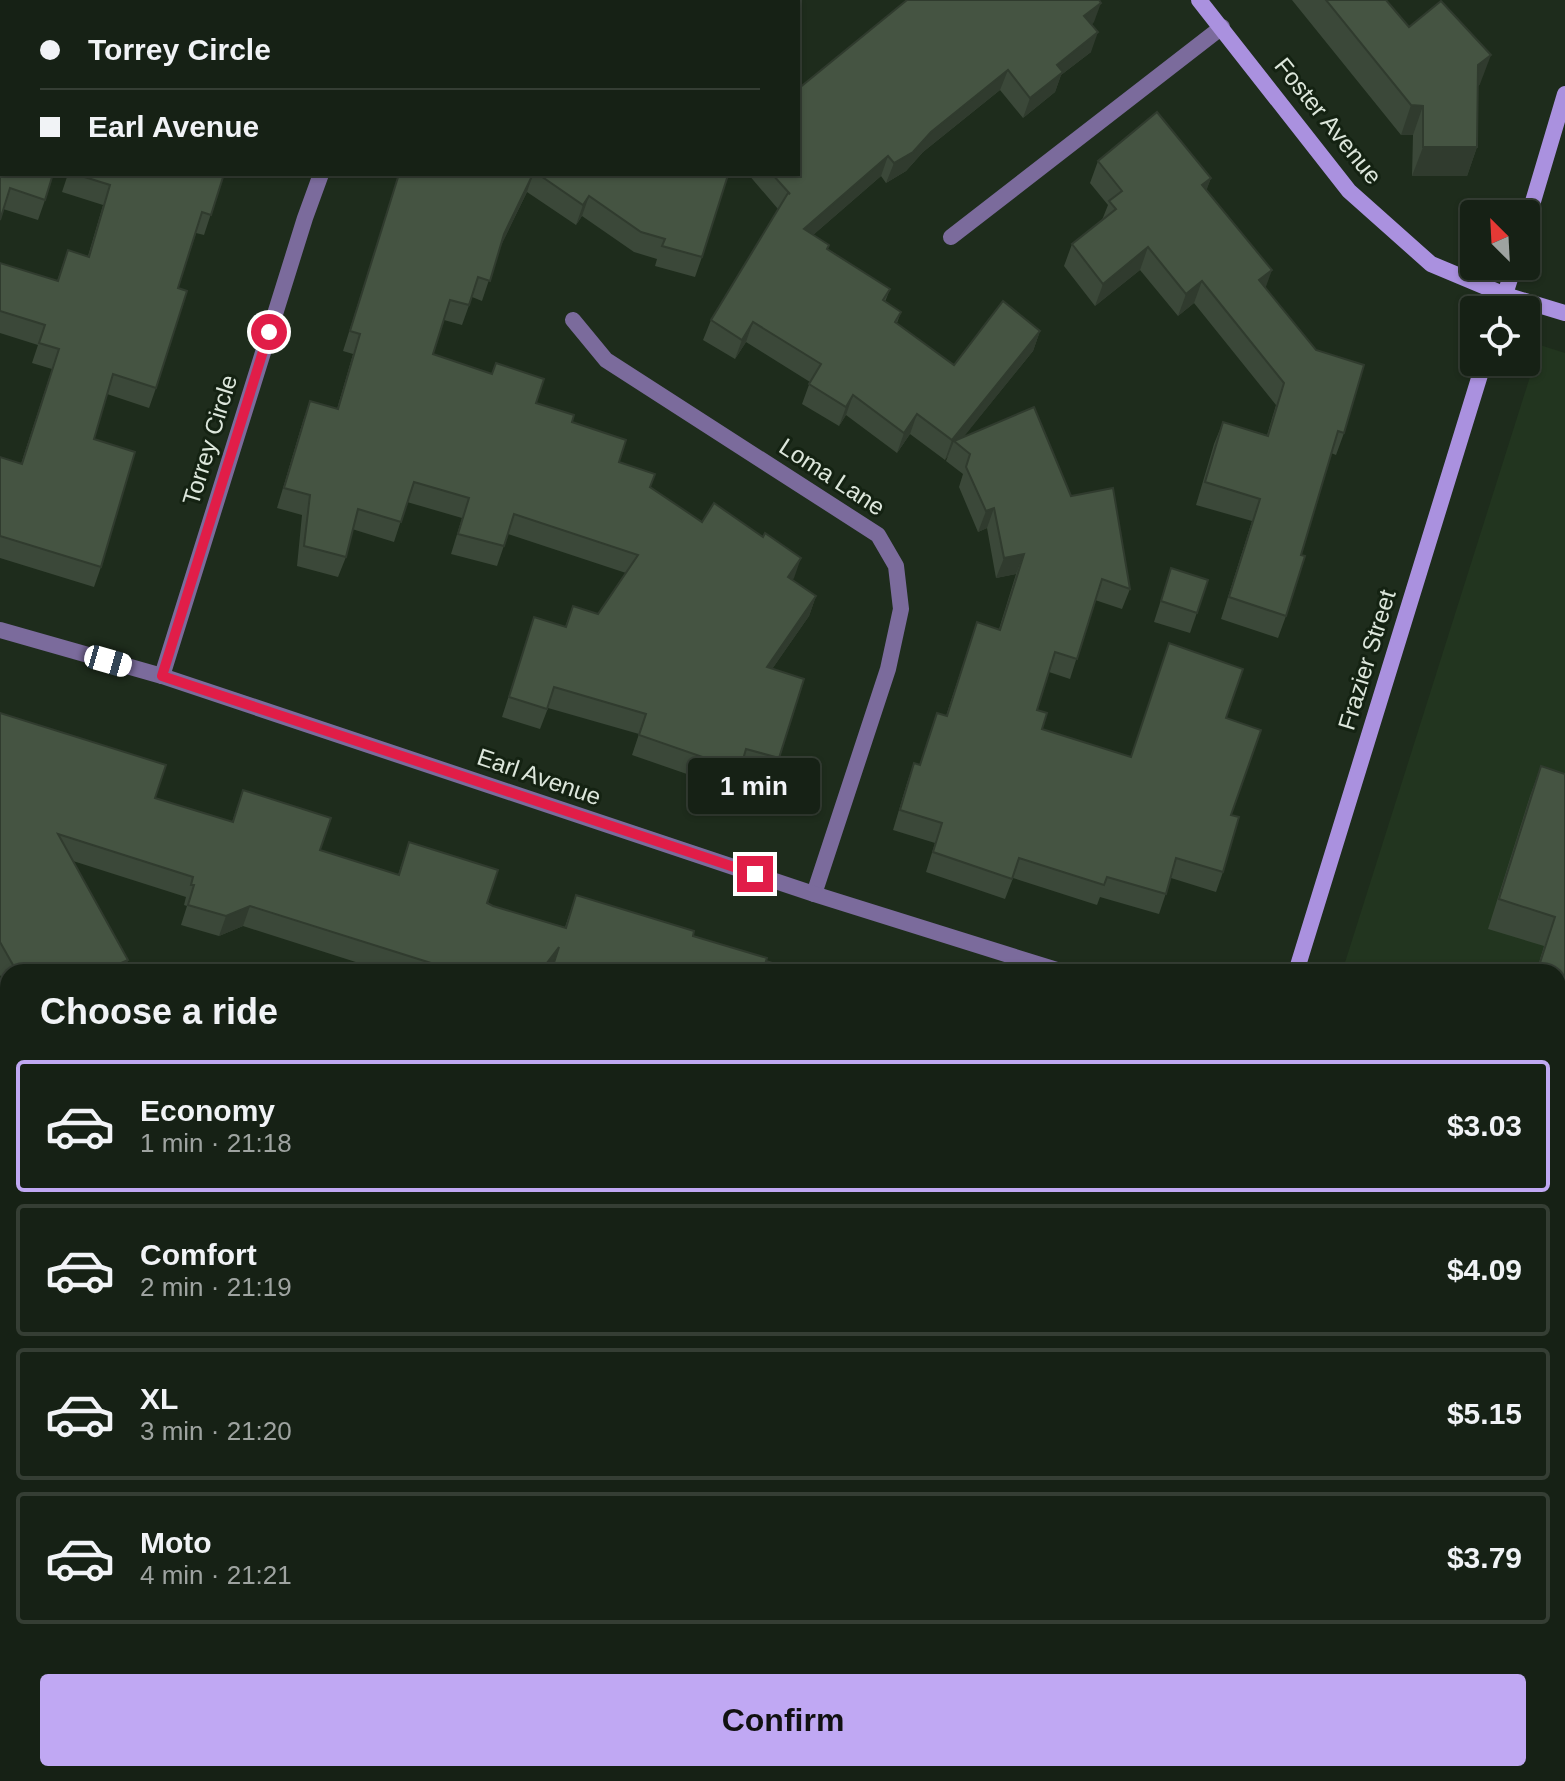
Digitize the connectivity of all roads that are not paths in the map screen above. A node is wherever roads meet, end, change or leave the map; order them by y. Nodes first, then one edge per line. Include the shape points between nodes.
1 (1199, 0) edge
2 (1222, 27) junction
3 (1565, 94) edge
4 (320, 176) edge
5 (1533, 200) edge
6 (951, 237) dead end
7 (1489, 296) edge
8 (1540, 309) edge
9 (1565, 313) edge
10 (573, 320) dead end
11 (1480, 376) edge
12 (0, 630) edge
13 (162, 676) junction
14 (814, 894) junction
15 (1037, 964) edge
16 (1298, 964) edge

1 - 2 street, Foster Avenue
2 - 6 street
2 - 7 street, Foster Avenue via 1349,191 1431,264
3 - 5 street
4 - 13 street, Torrey Circle
8 - 9 street, Foster Avenue
10 - 14 street, Loma Lane via 606,360 878,535 896,566 901,609 888,669
11 - 16 street, Frazier Street
12 - 13 street, Earl Avenue
13 - 14 street, Earl Avenue
14 - 15 street, Earl Avenue

